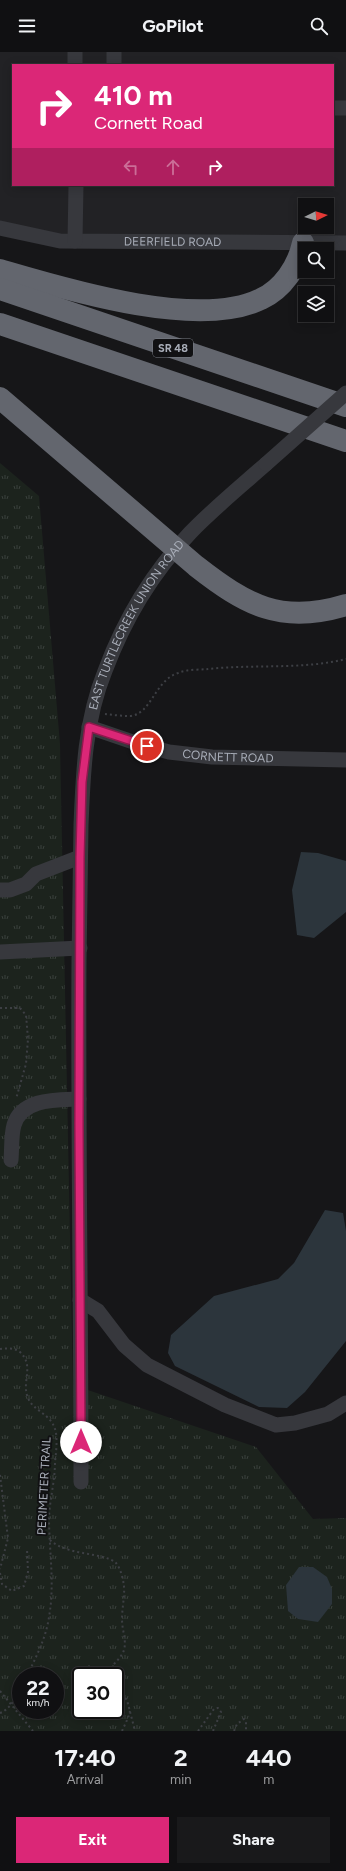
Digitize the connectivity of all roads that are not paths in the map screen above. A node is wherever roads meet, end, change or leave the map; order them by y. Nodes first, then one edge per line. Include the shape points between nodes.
1 (75, 52) edge
2 (114, 52) edge
3 (75, 64) edge
4 (114, 64) edge
5 (334, 108) edge
6 (346, 108) edge
7 (76, 186) edge
8 (0, 228) edge
9 (75, 241) junction
10 (298, 243) edge
11 (334, 243) edge
12 (346, 243) edge
13 (298, 258) edge
14 (0, 270) edge
15 (0, 290) edge
16 (0, 324) edge
17 (346, 393) edge
18 (0, 398) edge
19 (346, 406) edge
20 (346, 441) edge
21 (175, 549) junction
22 (346, 605) edge
23 (89, 727) junction
24 (346, 760) edge
25 (80, 857) junction
26 (0, 890) edge
27 (80, 948) junction
28 (0, 952) edge
29 (79, 1099) junction
30 (11, 1160) dead end
31 (80, 1300) junction
32 (346, 1403) edge
33 (81, 1482) dead end

1 - 3 street
2 - 4 street
5 - 6 street
7 - 9 street
8 - 9 street, DEERFIELD ROAD via 60,241
9 - 10 street, DEERFIELD ROAD
11 - 12 street, DEERFIELD ROAD
13 - 14 highway via 276,290 253,303 219,309 193,310 132,304 89,295
15 - 19 highway, SR 48
16 - 20 highway, SR 48
17 - 21 street, EAST TURTLECREEK UNION ROAD, bridge via 216,508
18 - 21 highway
21 - 22 highway via 224,588 271,610 306,613
21 - 23 street, EAST TURTLECREEK UNION ROAD via 142,594 121,632 104,672
23 - 24 street, CORNETT ROAD via 169,752 212,757
23 - 25 street, EAST TURTLECREEK UNION ROAD via 82,782
25 - 26 street via 36,874 26,884 10,890
25 - 27 street, EAST TURTLECREEK UNION ROAD
27 - 28 street
27 - 29 street, EAST TURTLECREEK UNION ROAD
29 - 30 street via 51,1101 25,1109 14,1125
29 - 31 street, EAST TURTLECREEK UNION ROAD
31 - 32 street via 98,1311 124,1345 147,1365 225,1405 276,1425 328,1414
31 - 33 street, EAST TURTLECREEK UNION ROAD

